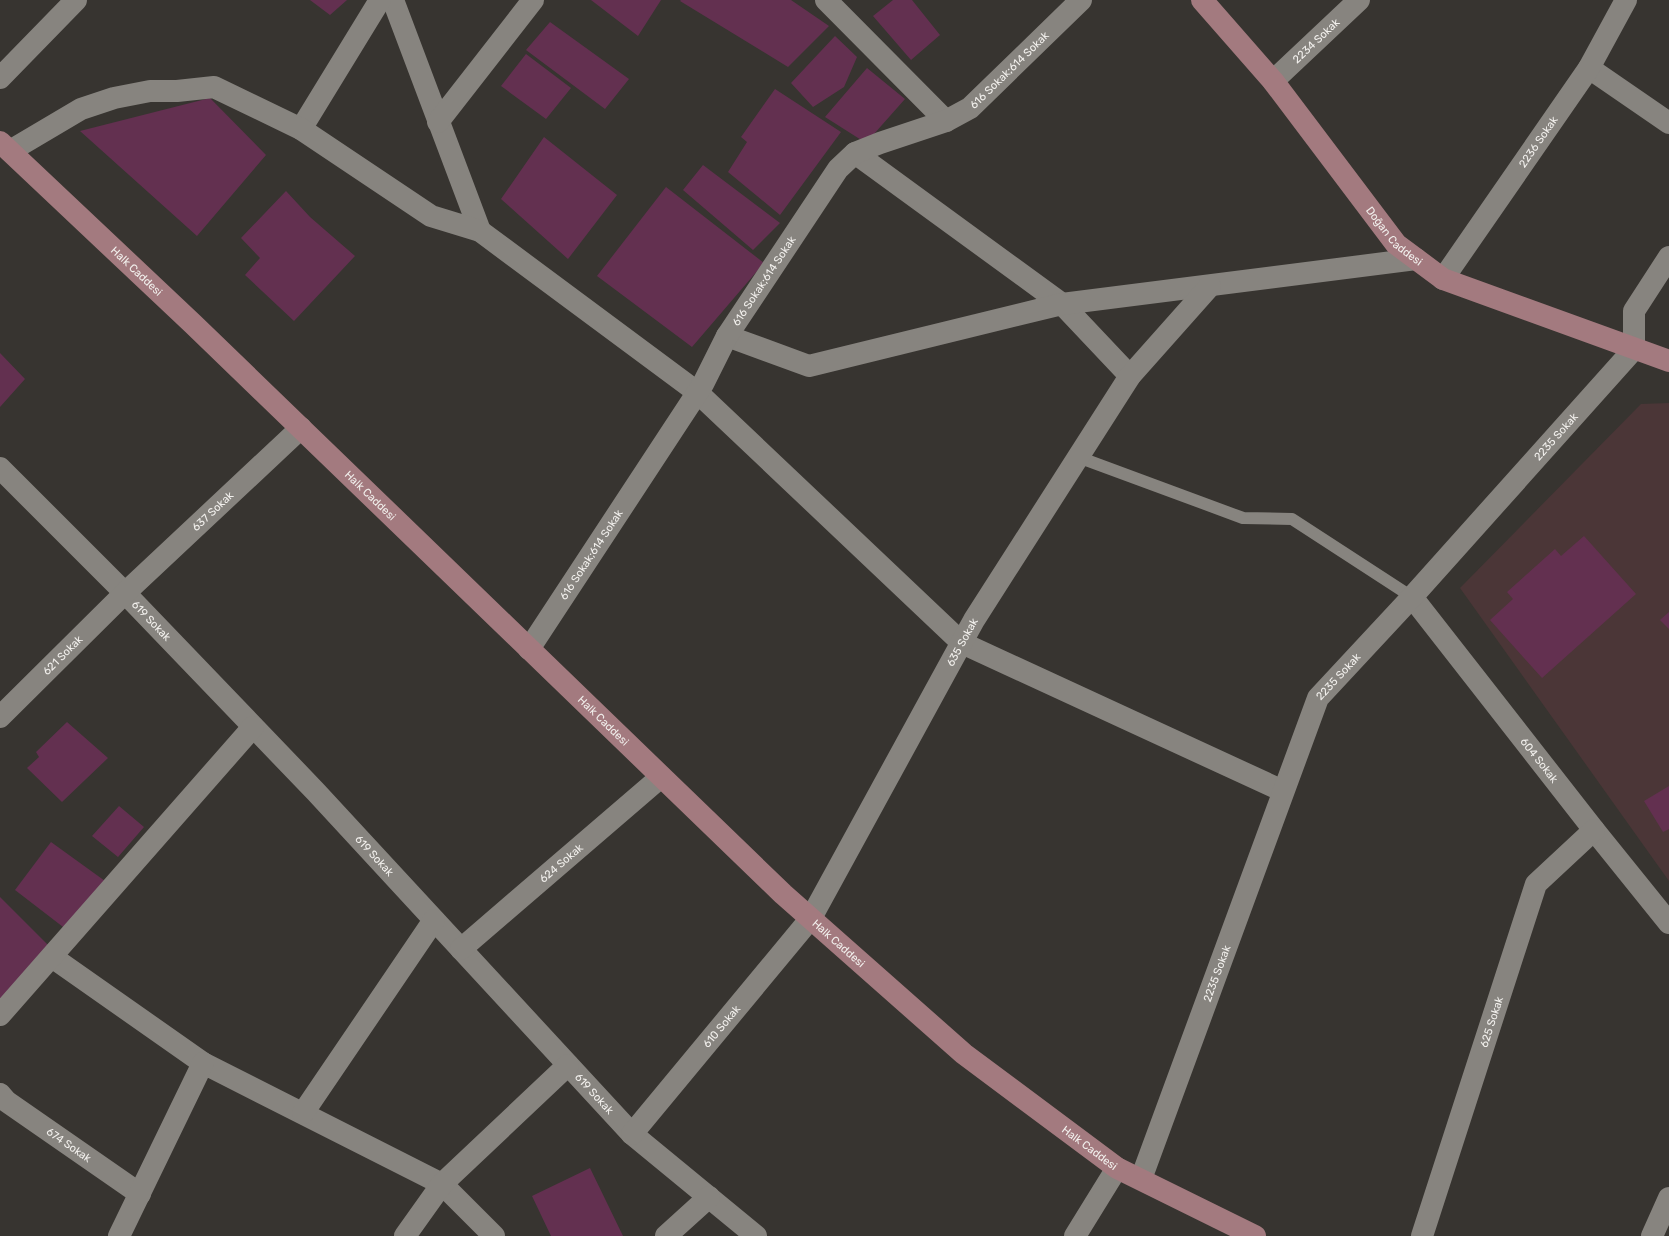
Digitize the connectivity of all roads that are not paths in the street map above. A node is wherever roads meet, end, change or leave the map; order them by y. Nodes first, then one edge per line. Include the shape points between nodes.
1 (76, 0) edge
2 (380, 0) edge
3 (393, 0) edge
4 (533, 0) edge
5 (826, 0) edge
6 (1081, 0) edge
7 (1202, 0) edge
8 (1359, 0) edge
9 (1626, 0) edge
10 (1589, 68) junction
11 (0, 78) edge
12 (1273, 81) junction
13 (946, 121) junction
14 (438, 122) junction
15 (1669, 123) edge
16 (301, 129) junction
17 (5, 147) edge
18 (855, 153) junction
19 (480, 230) junction
20 (1669, 257) edge
21 (1416, 259) junction
22 (1443, 279) junction
23 (1210, 286) junction
24 (1062, 304) junction
25 (727, 336) junction
26 (1634, 349) junction
27 (1669, 361) edge
28 (1130, 376) junction
29 (697, 392) junction
30 (301, 428) junction
31 (1078, 458) junction
32 (0, 468) edge
33 (125, 594) junction
34 (1412, 597) junction
35 (962, 643) junction
36 (529, 650) junction
37 (0, 717) edge
38 (253, 727) junction
39 (661, 776) junction
40 (1283, 791) junction
41 (1594, 830) junction
42 (811, 918) junction
43 (434, 920) junction
44 (1669, 923) edge
45 (461, 949) junction
46 (52, 957) junction
47 (0, 1015) edge
48 (203, 1063) junction
49 (568, 1065) junction
50 (0, 1094) edge
51 (303, 1113) junction
52 (632, 1134) junction
53 (1117, 1168) junction
54 (1141, 1179) junction
55 (442, 1184) junction
56 (140, 1194) junction
57 (709, 1197) junction
58 (1669, 1198) edge
59 (119, 1236) edge
60 (405, 1236) edge
61 (494, 1236) edge
62 (666, 1236) edge
63 (756, 1236) edge
64 (1075, 1236) edge
65 (1255, 1236) edge
66 (1422, 1236) edge
67 (1652, 1236) edge

1 - 11 street
2 - 16 street
3 - 14 street
4 - 14 street
5 - 13 street
6 - 13 street, 616 Sokak;614 Sokak via 970,108
7 - 12 street, Doğan Caddesi
8 - 12 street, 2234 Sokak
9 - 10 street, 2236 Sokak
10 - 15 street
10 - 22 street, 2236 Sokak
12 - 21 street, Doğan Caddesi via 1396,244
13 - 18 street, 616 Sokak;614 Sokak
14 - 19 street
16 - 17 street via 214,87 150,91 114,98 81,109
16 - 19 street via 431,216
17 - 30 street, Halk Caddesi
18 - 24 street
18 - 25 street, 616 Sokak;614 Sokak via 838,169
19 - 29 street
20 - 26 street via 1634,311
21 - 22 street, Doğan Caddesi
21 - 23 street
22 - 26 street, Doğan Caddesi
23 - 24 street
23 - 28 street, 635 Sokak
24 - 25 street via 809,366
24 - 28 street
25 - 29 street, 616 Sokak;614 Sokak
26 - 27 street, Doğan Caddesi
26 - 34 street, 2235 Sokak
28 - 31 street, 635 Sokak
29 - 35 street
29 - 36 street, 616 Sokak;614 Sokak
30 - 33 street, 637 Sokak
30 - 36 street, Halk Caddesi
31 - 34 lane via 1243,518 1292,519
31 - 35 street, 635 Sokak via 974,620
32 - 33 street, 619 Sokak
33 - 37 street, 621 Sokak
33 - 38 street, 619 Sokak
34 - 40 street, 2235 Sokak via 1318,698
34 - 41 street, 604 Sokak
35 - 40 street
35 - 42 street, 635 Sokak
36 - 39 street, Halk Caddesi
38 - 43 street, 619 Sokak
38 - 46 street
39 - 42 street, Halk Caddesi
39 - 45 street, 624 Sokak
40 - 54 street, 2235 Sokak
41 - 44 street, 604 Sokak
41 - 66 street, 625 Sokak via 1536,884
42 - 52 street, 610 Sokak
42 - 53 street, Halk Caddesi via 964,1054
43 - 45 street, 619 Sokak
43 - 51 street
45 - 49 street, 619 Sokak
46 - 47 street
46 - 48 street
48 - 51 street
48 - 56 street
49 - 52 street, 619 Sokak
49 - 55 street
50 - 56 street, 674 Sokak via 6,1101
51 - 55 street
52 - 57 street, 619 Sokak
53 - 54 street, Halk Caddesi
53 - 64 street
54 - 65 street, Halk Caddesi
55 - 60 street
55 - 61 street
56 - 59 street
57 - 62 street
57 - 63 street, 619 Sokak
58 - 67 street

